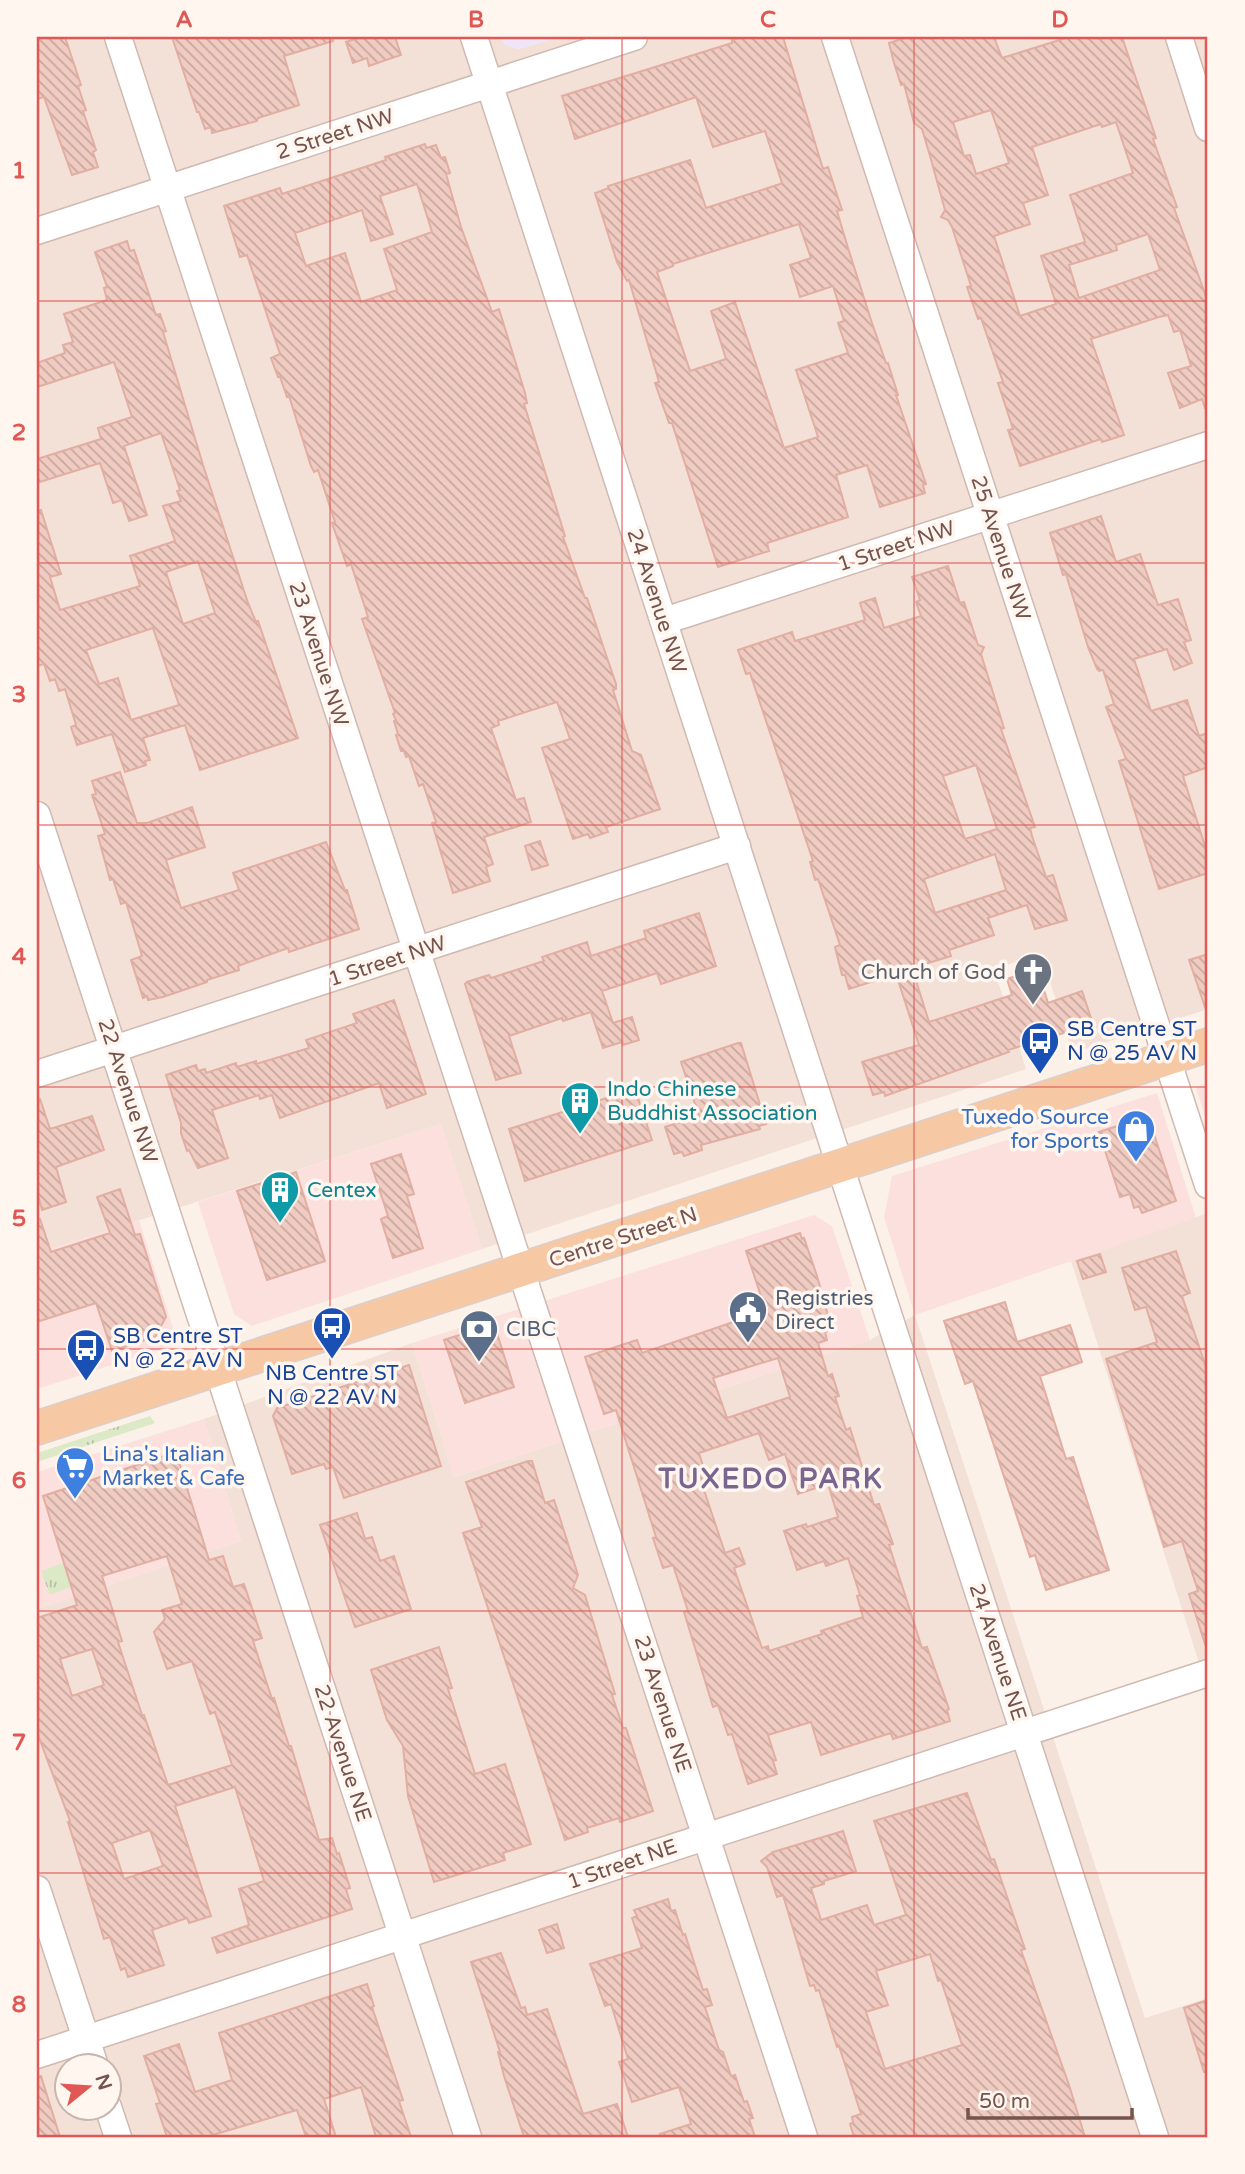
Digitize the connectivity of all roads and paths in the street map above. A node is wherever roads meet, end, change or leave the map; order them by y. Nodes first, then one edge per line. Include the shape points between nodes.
1 (118, 37) edge
2 (474, 37) edge
3 (634, 37) edge
4 (835, 37) edge
5 (1179, 37) edge
6 (489, 83) junction
7 (1208, 128) edge
8 (167, 188) junction
9 (37, 232) edge
10 (1208, 445) edge
11 (991, 515) junction
12 (664, 621) junction
13 (37, 815) edge
14 (737, 846) junction
15 (416, 951) junction
16 (1208, 1045) edge
17 (114, 1049) junction
18 (1168, 1059) junction
19 (37, 1074) edge
20 (841, 1166) junction
21 (1208, 1185) edge
22 (521, 1271) junction
23 (218, 1368) junction
24 (37, 1428) edge
25 (1208, 1673) edge
26 (1024, 1734) junction
27 (706, 1836) junction
28 (37, 1889) edge
29 (403, 1936) junction
30 (86, 2039) junction
31 (90, 2052) edge
32 (37, 2055) edge
33 (468, 2137) edge
34 (804, 2137) edge
35 (1155, 2137) edge

1 - 8 street, 23 Avenue NW
2 - 6 street, 24 Avenue NW
3 - 6 street, 2 Street NW
4 - 11 street, 25 Avenue NW
5 - 7 street
6 - 8 street, 2 Street NW
6 - 12 street, 24 Avenue NW
8 - 9 street, 2 Street NW
8 - 15 street, 23 Avenue NW
10 - 11 street, 1 Street NW
11 - 12 street, 1 Street NW
11 - 18 street, 25 Avenue NW
12 - 14 street, 24 Avenue NW
13 - 17 street, 22 Avenue NW
14 - 15 street, 1 Street NW
14 - 20 street, 24 Avenue NW
15 - 17 street, 1 Street NW
15 - 22 street, 23 Avenue NW
16 - 18 main road, Centre Street N
17 - 19 street, 1 Street NW
17 - 23 street, 22 Avenue NW
18 - 20 main road, Centre Street N
18 - 21 street, 25 Avenue NW
20 - 22 main road, Centre Street N
20 - 26 street, 24 Avenue NE
22 - 23 main road, Centre Street N
22 - 27 street, 23 Avenue NE
23 - 24 main road, Centre Street N
23 - 29 street, 22 Avenue NE
25 - 26 street, 1 Street NE
26 - 27 street, 1 Street NE
26 - 35 street, 24 Avenue NE
27 - 29 street, 1 Street NE
27 - 34 street, 23 Avenue NE
28 - 30 street
29 - 30 street, 1 Street NE
29 - 33 street, 22 Avenue NE
30 - 31 street
30 - 32 street, 1 Street NE

